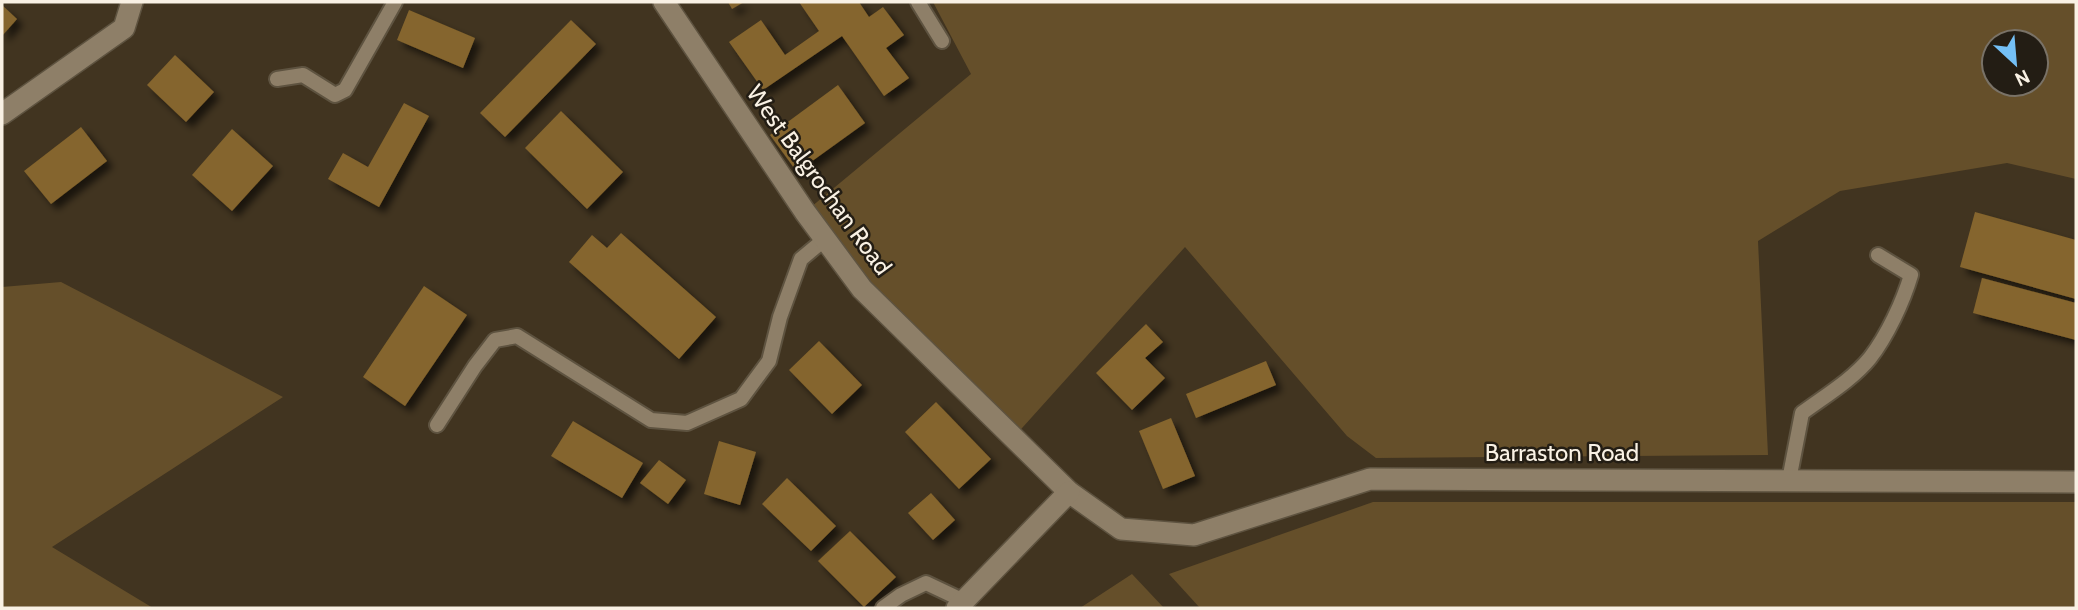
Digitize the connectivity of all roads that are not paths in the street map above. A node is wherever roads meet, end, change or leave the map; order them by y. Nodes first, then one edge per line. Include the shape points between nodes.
1 (132, 2) edge
2 (395, 2) edge
3 (664, 2) edge
4 (918, 2) edge
5 (942, 41) dead end
6 (277, 79) dead end
7 (2, 114) edge
8 (825, 239) junction
9 (1878, 256) dead end
10 (437, 425) dead end
11 (1789, 481) junction
12 (2076, 482) edge
13 (1069, 492) junction
14 (960, 605) edge
15 (883, 608) edge

1 - 7 street via 124,28
2 - 6 lane via 345,90 335,95 303,75
3 - 8 street, West Balgrochan Road
4 - 5 lane
8 - 10 lane via 801,259 769,361 741,399 687,423 651,420 517,336 495,340
8 - 13 street, West Balgrochan Road via 862,289
9 - 11 lane via 1911,275 1903,301 1870,357 1844,383 1802,413
11 - 12 street, Barraston Road
11 - 13 street, Barraston Road via 1370,479 1194,536 1121,529
13 - 14 street
14 - 15 lane via 926,583

